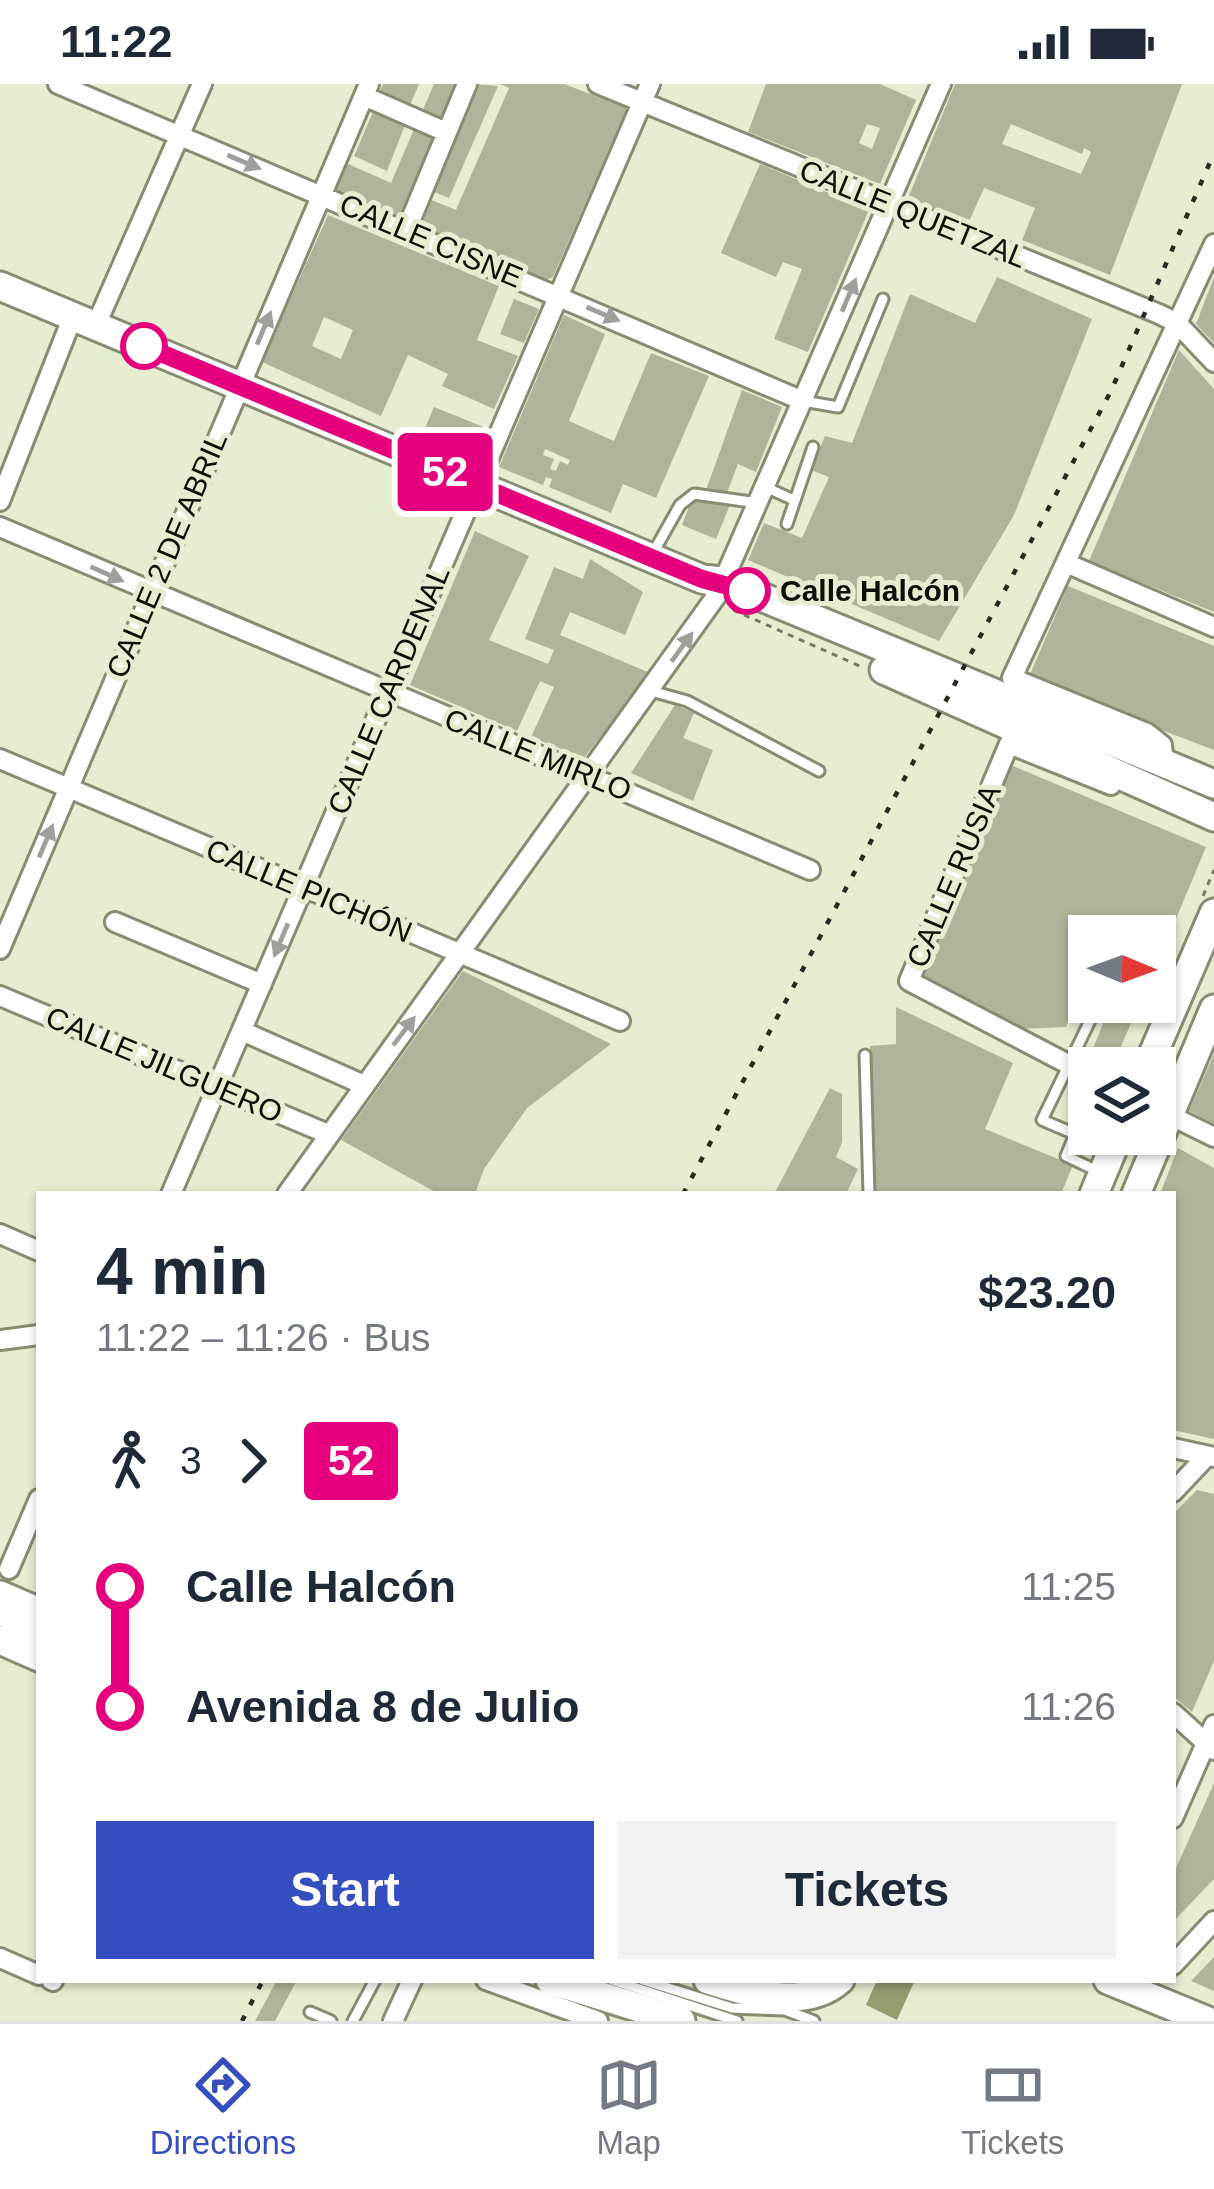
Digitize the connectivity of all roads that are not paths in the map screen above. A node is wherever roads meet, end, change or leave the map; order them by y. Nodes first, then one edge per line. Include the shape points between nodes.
1 (58, 84) edge
2 (202, 84) edge
3 (467, 84) edge
4 (598, 84) edge
5 (941, 84) edge
6 (366, 90) edge
7 (646, 93) edge
8 (446, 132) junction
9 (180, 135) junction
10 (321, 195) junction
11 (888, 205) junction
12 (406, 230) junction
13 (1214, 244) edge
14 (0, 286) edge
15 (560, 295) junction
16 (883, 299) dead end
17 (85, 321) junction
18 (1177, 323) junction
19 (1214, 362) edge
20 (239, 386) junction
21 (803, 401) junction
22 (813, 447) dead end
23 (477, 486) junction
24 (762, 495) junction
25 (794, 500) junction
26 (0, 501) edge
27 (787, 524) dead end
28 (0, 527) edge
29 (651, 558) junction
30 (1066, 563) junction
31 (714, 585) junction
32 (150, 593) junction
33 (1214, 627) edge
34 (651, 691) junction
35 (388, 693) junction
36 (0, 759) edge
37 (1164, 763) junction
38 (819, 771) dead end
39 (590, 775) junction
40 (1214, 784) edge
41 (68, 789) junction
42 (1172, 799) junction
43 (1214, 818) edge
44 (810, 870) dead end
45 (303, 889) junction
46 (1214, 913) edge
47 (115, 922) dead end
48 (0, 949) edge
49 (460, 956) junction
50 (262, 984) junction
51 (0, 996) edge
52 (1214, 1009) edge
53 (620, 1021) dead end
54 (242, 1031) junction
55 (1157, 1047) edge
56 (865, 1055) dead end
57 (1068, 1063) edge
58 (1068, 1066) edge
59 (1176, 1084) edge
60 (364, 1085) junction
61 (217, 1088) junction
62 (1176, 1119) edge
63 (1068, 1131) edge
64 (328, 1133) junction
65 (1214, 1137) edge
66 (1068, 1151) edge
67 (1148, 1155) edge
68 (1092, 1180) edge
69 (172, 1191) edge
70 (289, 1191) edge
71 (869, 1191) edge
72 (1137, 1191) edge
73 (0, 1234) edge
74 (36, 1250) edge
75 (36, 1335) edge
76 (0, 1340) edge
77 (1176, 1449) edge
78 (1211, 1456) edge
79 (1176, 1489) edge
80 (33, 1533) edge
81 (5, 1582) edge
82 (36, 1609) edge
83 (0, 1618) edge
84 (36, 1633) edge
85 (0, 1640) edge
86 (36, 1656) edge
87 (1176, 1715) edge
88 (1212, 1739) edge
89 (1176, 1812) edge
90 (1214, 1921) edge
91 (1176, 1961) edge
92 (1, 1962) edge
93 (36, 1974) edge
94 (373, 1983) edge
95 (411, 1983) edge
96 (501, 1983) edge
97 (558, 1983) edge
98 (656, 1983) edge
99 (713, 1983) edge
100 (835, 1983) edge
101 (1151, 1988) edge
102 (789, 2002) edge
103 (752, 2005) edge
104 (617, 2006) edge
105 (310, 2012) dead end
106 (331, 2021) edge
107 (353, 2021) edge
108 (393, 2021) edge
109 (681, 2021) edge
110 (814, 2021) edge
111 (1208, 2021) edge

1 - 9 street, CALLE CISNE
2 - 9 street
3 - 8 street
4 - 7 street, CALLE QUETZAL
5 - 11 street
6 - 8 street, CALLE 2 DE ABRIL
6 - 10 street, CALLE 2 DE ABRIL
7 - 11 street, CALLE QUETZAL
7 - 15 street, CALLE CARDENAL
8 - 12 street
9 -> 10 street, CALLE CISNE
9 - 17 street
10 - 12 street, CALLE CISNE
20 -> 10 street, CALLE 2 DE ABRIL
11 - 18 street, CALLE QUETZAL
21 -> 11 street
12 - 15 street, CALLE CISNE
13 - 18 street
14 - 17 main road
15 -> 21 street, CALLE CISNE
15 - 23 street, CALLE CARDENAL
16 - 21 lane via 838,407
17 - 20 main road
17 - 26 street
18 - 19 street, CALLE QUETZAL
18 - 30 street
20 - 23 main road
20 - 32 street, CALLE 2 DE ABRIL
21 - 24 street
22 - 25 lane
23 - 29 main road
23 - 35 street, CALLE CARDENAL
24 - 25 lane
24 - 29 lane via 686,498
24 - 31 street
25 - 27 lane
28 -> 32 street, CALLE MIRLO
29 - 31 main road
30 - 33 street
30 - 37 street via 1012,678 1156,738
34 -> 31 street
31 - 37 main road
31 - 42 main road
32 - 35 street, CALLE MIRLO
32 - 41 street, CALLE 2 DE ABRIL
34 - 38 lane via 687,701
34 - 39 street
35 - 39 street, CALLE MIRLO
35 - 45 street, CALLE CARDENAL
36 - 41 street, CALLE PICHÓN
37 - 40 main road
39 - 44 street, CALLE MIRLO
39 - 49 street
41 - 45 street, CALLE PICHÓN
48 -> 41 street, CALLE 2 DE ABRIL
42 - 43 main road
42 - 57 street, CALLE RUSIA via 1153,802 1009,744 909,981
45 - 49 street, CALLE PICHÓN
45 -> 50 street, CALLE CARDENAL
46 - 55 main road
47 - 50 street
49 - 53 street, CALLE PICHÓN
60 -> 49 street
50 - 54 street, CALLE CARDENAL
51 - 61 street, CALLE JILGUERO
52 - 59 main road
54 - 60 street
54 - 61 street, CALLE CARDENAL
56 - 71 lane
58 - 63 lane via 1042,1120
60 - 64 street
61 - 64 street, CALLE JILGUERO
61 - 69 street, CALLE CARDENAL
62 - 65 street
64 - 70 street
66 - 68 lane
67 - 72 main road
73 - 74 street
75 - 76 street
77 - 78 street
78 - 79 street
80 - 81 street
81 - 82 main road
83 - 84 lane
85 - 86 main road
87 - 88 street
88 - 89 street
90 - 91 street
92 - 93 street
94 - 107 lane
95 - 108 street
96 - 104 street
97 - 104 main road
98 - 103 lane
99 - 103 main road
100 - 102 main road
101 - 111 main road
102 - 103 main road
102 - 110 lane
103 - 104 lane
104 - 109 main road
105 - 106 lane

